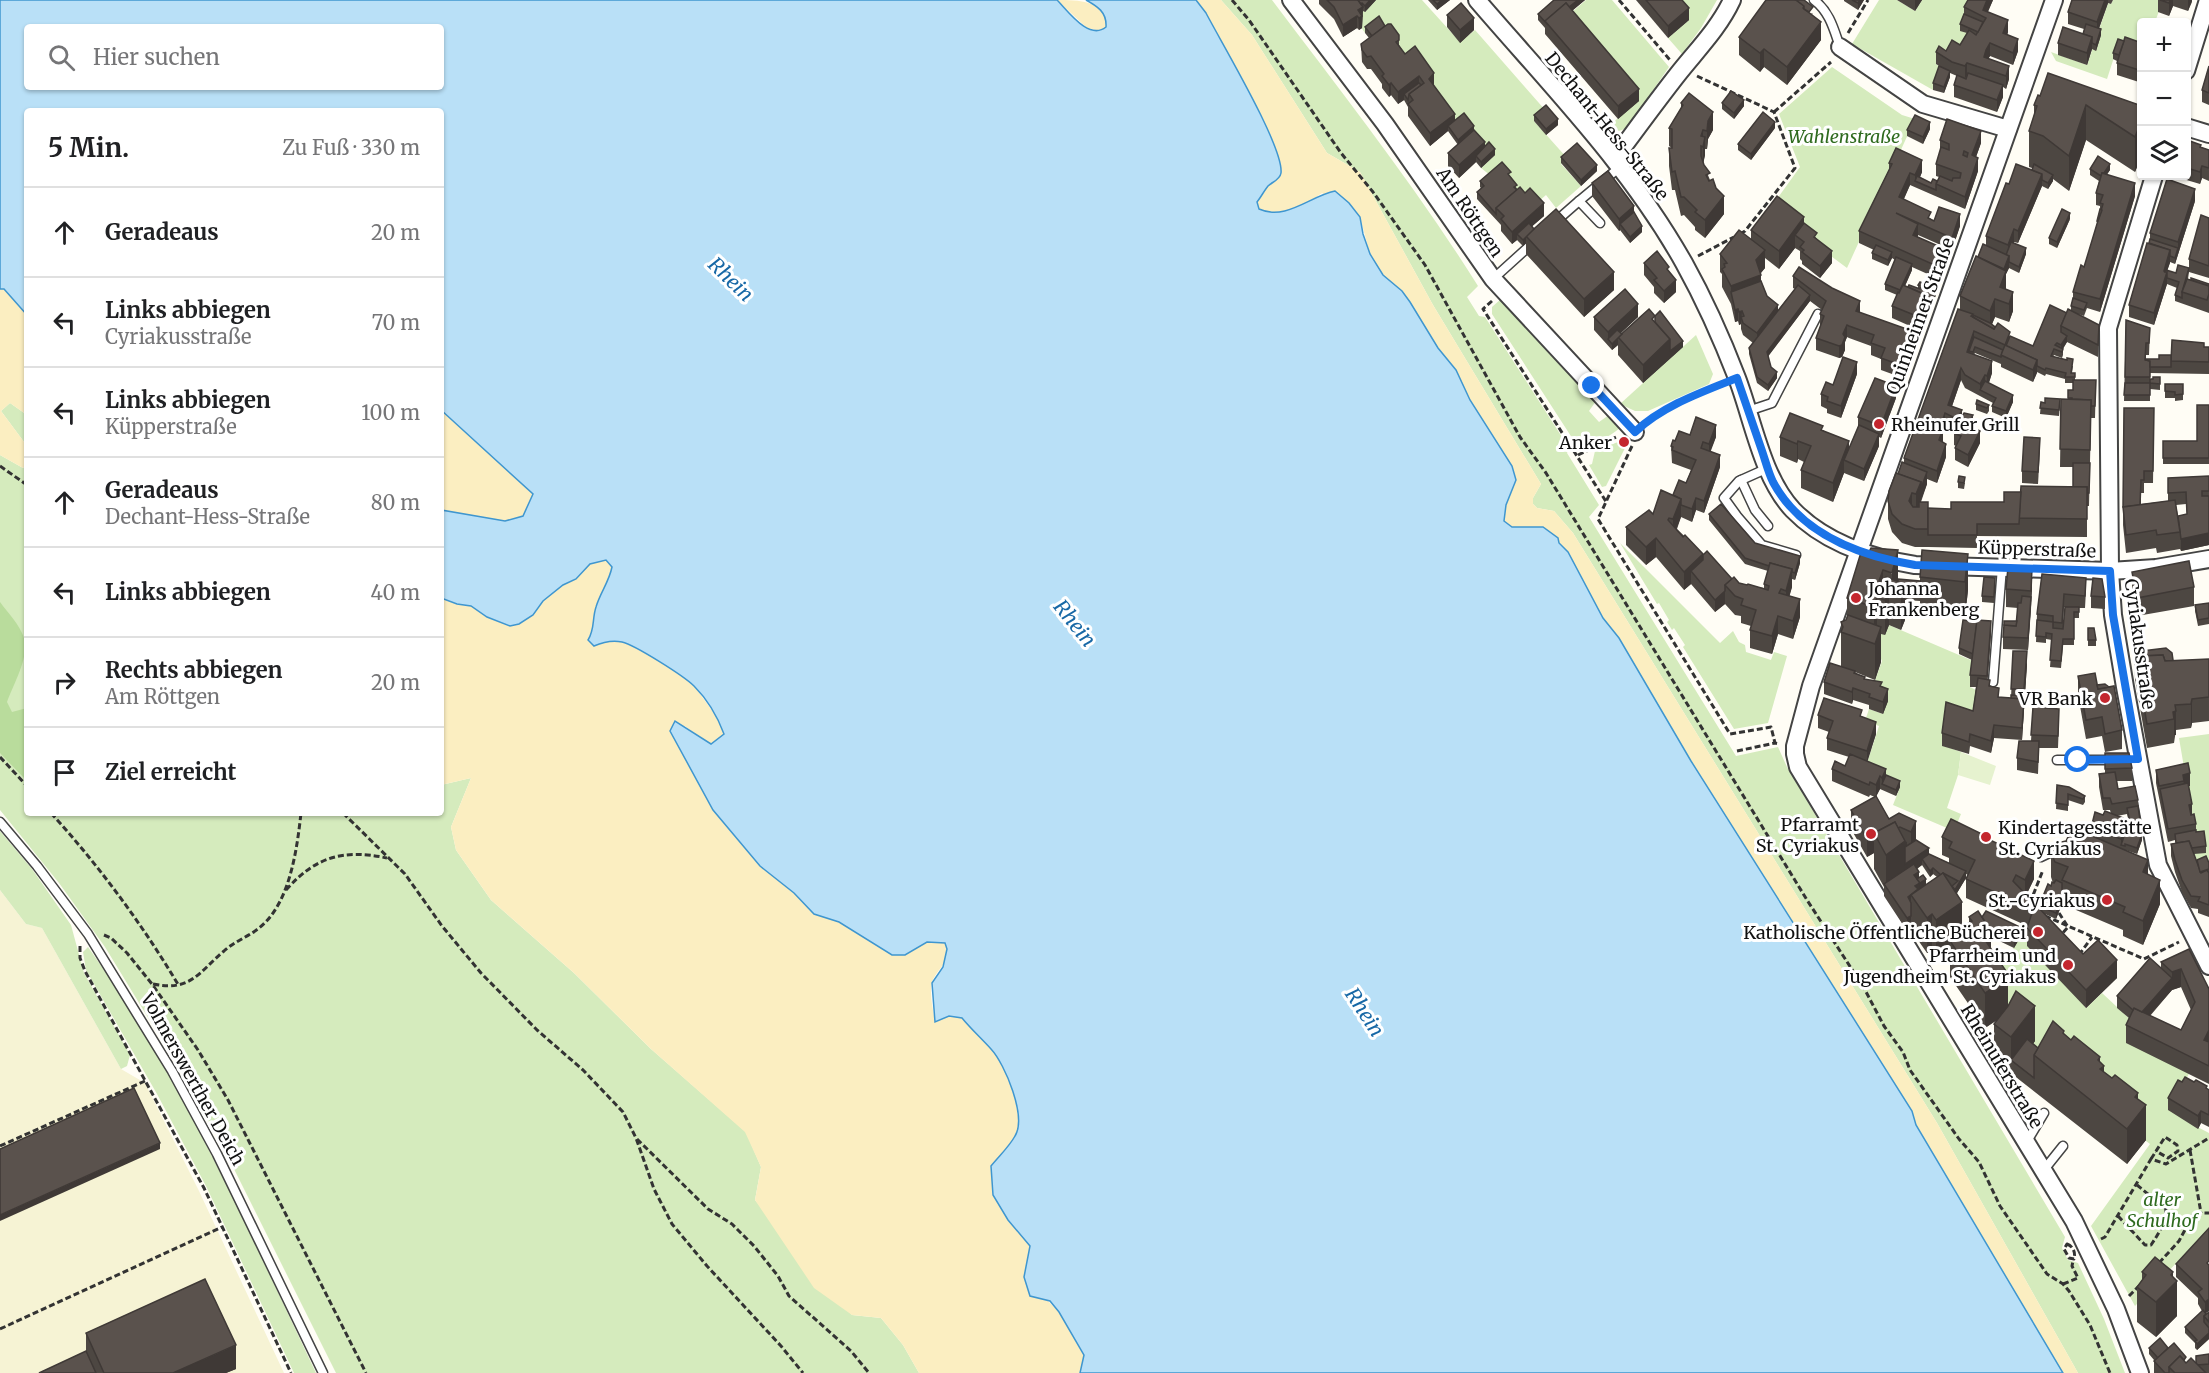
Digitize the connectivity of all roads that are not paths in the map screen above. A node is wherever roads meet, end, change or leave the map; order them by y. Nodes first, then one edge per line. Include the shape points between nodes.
1 (1291, 0) edge
2 (1477, 0) edge
3 (1732, 0) edge
4 (1814, 0) edge
5 (2054, 0) edge
6 (2208, 0) edge
7 (1840, 47) joint
8 (2191, 57) edge
9 (2191, 128) edge
10 (2008, 129) junction
11 (2209, 134) edge
12 (1617, 163) junction
13 (2153, 180) edge
14 (1580, 201) junction
15 (1600, 223) dead end
16 (1493, 279) junction
17 (1818, 314) edge
18 (1748, 411) junction
19 (1635, 432) road end
20 (1768, 468) junction
21 (1741, 480) junction
22 (1768, 526) dead end
23 (1858, 551) junction
24 (1796, 555) edge
25 (2209, 558) edge
26 (2002, 567) junction
27 (2110, 571) junction
28 (1994, 682) dead end
29 (2138, 759) junction
30 (2057, 760) dead end
31 (0, 822) edge
32 (2072, 847) edge
33 (2041, 857) dead end
34 (2209, 966) edge
35 (2044, 1113) dead end
36 (2026, 1143) junction
37 (2063, 1146) dead end
38 (2043, 1171) junction
39 (323, 1373) edge
40 (2140, 1373) edge

1 - 16 street, Am Röttgen via 1385,124
2 - 12 street, Dechant-Hess-Straße
3 - 12 street
4 - 7 lane via 1830,19
5 - 10 street, Quinheimer Straße via 2034,75
6 - 8 street
7 - 10 street via 1923,104
9 - 11 street
10 - 23 street, Quinheimer Straße
12 - 14 lane
12 - 18 street, Dechant-Hess-Straße via 1685,264
13 - 27 street, Cyriakusstraße via 2108,328
14 - 15 lane
14 - 16 lane
16 - 19 street, Am Röttgen
17 - 18 lane via 1772,403
18 - 20 street, Dechant-Hess-Straße
20 - 21 lane
20 - 23 street, Dechant-Hess-Straße via 1781,495 1809,525
21 - 22 lane via 1752,505
21 - 24 lane via 1724,498 1732,510 1762,545
23 - 26 street, Küpperstraße via 1915,565
23 - 36 street, Rheinuferstraße via 1811,686 1796,746 1798,767
25 - 27 street, Küpperstraße via 2156,568
26 - 27 street, Küpperstraße
26 - 28 lane
27 - 29 street, Cyriakusstraße via 2113,615
29 - 30 lane
29 - 34 street, Cyriakusstraße via 2153,866
31 - 39 lane, Volmerswerther Deich via 88,934 172,1071 218,1154
32 - 33 lane via 2062,847
35 - 36 lane
36 - 38 street, Rheinuferstraße
37 - 38 lane
38 - 40 street, Rheinuferstraße via 2082,1237 2116,1309

